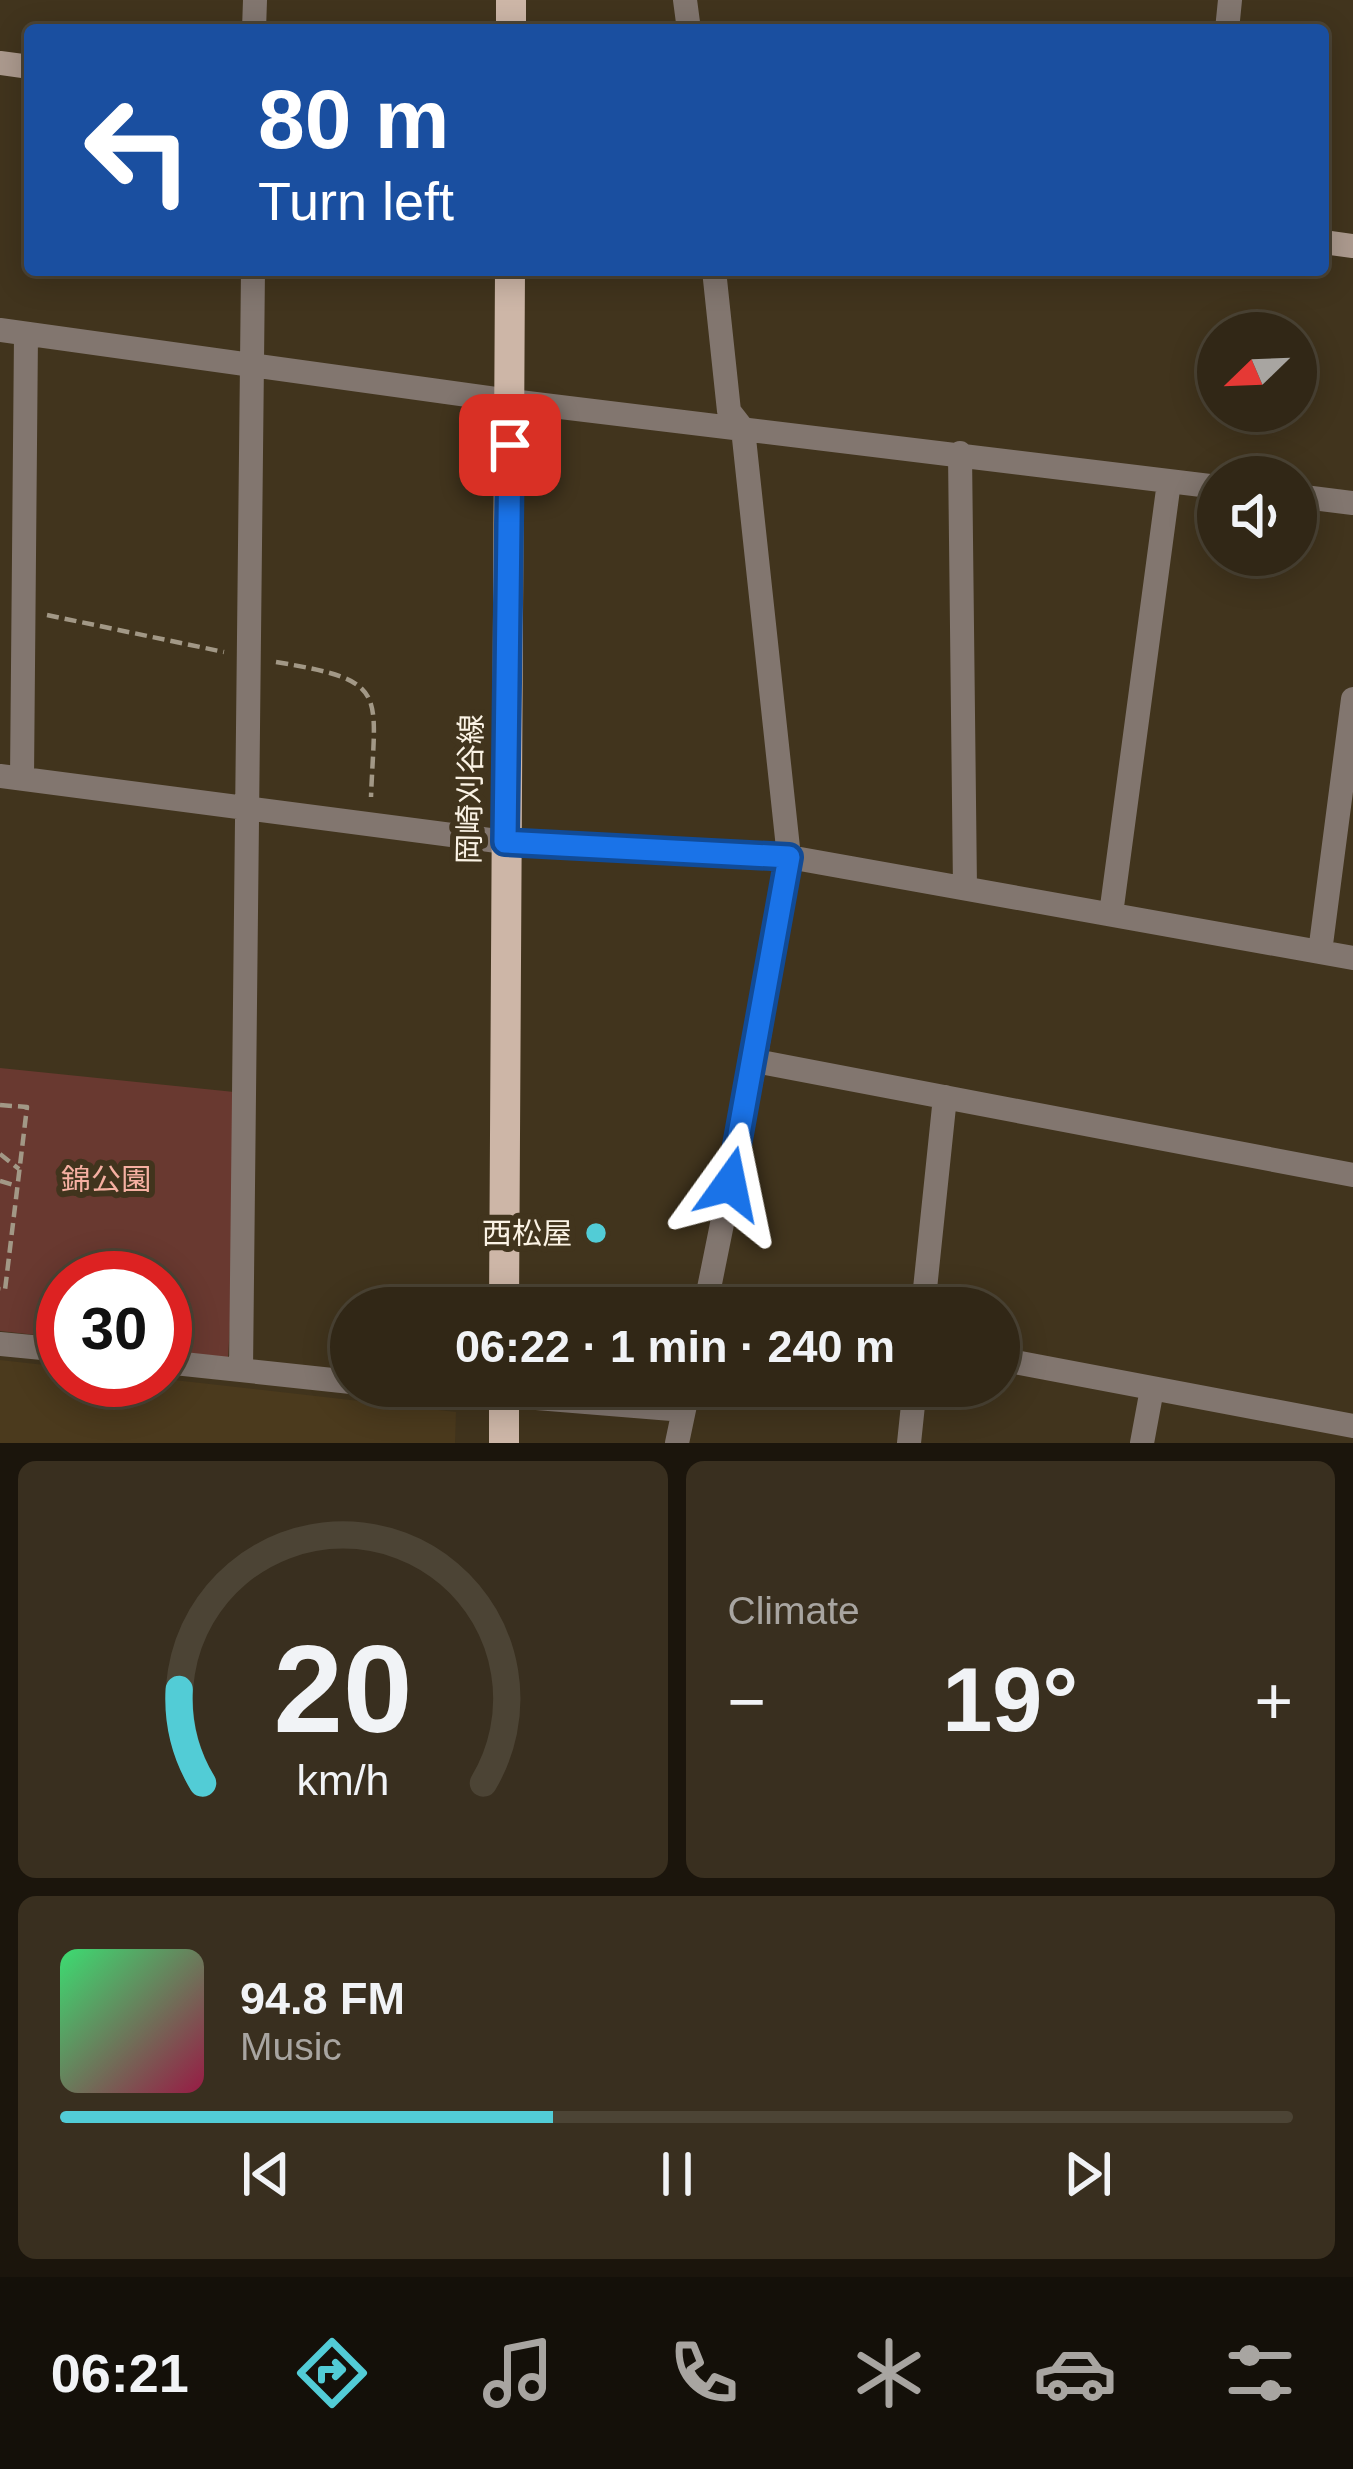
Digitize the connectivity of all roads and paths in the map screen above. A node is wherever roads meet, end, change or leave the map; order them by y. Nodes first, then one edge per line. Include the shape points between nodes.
1 (253, 276) edge
2 (510, 276) edge
3 (715, 276) edge
4 (0, 330) edge
5 (26, 334) junction
6 (253, 365) junction
7 (511, 401) junction
8 (743, 429) junction
9 (960, 453) junction
10 (1169, 482) junction
11 (1197, 485) edge
12 (1317, 499) edge
13 (1353, 503) edge
14 (27, 611) junction
15 (250, 657) junction
16 (1353, 699) edge
17 (11, 777) edge
18 (248, 811) junction
19 (370, 824) junction
20 (505, 842) junction
21 (789, 857) junction
22 (965, 888) junction
23 (1111, 914) junction
24 (1320, 952) junction
25 (1353, 958) edge
26 (755, 1061) junction
27 (945, 1097) junction
28 (0, 1105) edge
29 (0, 1154) edge
30 (20, 1169) junction
31 (1353, 1175) edge
32 (0, 1181) edge
33 (17, 1186) junction
34 (0, 1220) edge
35 (13, 1221) junction
36 (504, 1287) edge
37 (709, 1287) edge
38 (925, 1287) edge
39 (0, 1289) edge
40 (0, 1344) edge
41 (36, 1348) edge
42 (1020, 1362) edge
43 (192, 1364) edge
44 (241, 1370) junction
45 (330, 1380) edge
46 (1152, 1389) junction
47 (504, 1407) edge
48 (684, 1407) edge
49 (913, 1407) edge
50 (1353, 1426) edge
51 (504, 1443) edge
52 (676, 1443) edge
53 (909, 1443) edge
54 (1142, 1443) edge

1 - 6 street
2 - 7 main road, 岡崎刈谷線
3 - 8 street via 729,412
4 - 5 street
5 - 6 street
5 - 14 street
6 - 7 street
6 - 15 street
7 - 8 street
7 - 20 main road, 岡崎刈谷線
8 - 9 street
8 - 21 street
9 - 10 street
9 - 22 street
10 - 11 street
10 - 23 street
12 - 13 street
14 - 15 path
14 - 17 street
15 - 18 street
15 - 19 path via 341,673 368,695
16 - 24 street
17 - 18 street
18 - 19 street
18 - 44 street
19 - 20 street
20 - 21 street
20 - 36 main road, 岡崎刈谷線
21 - 22 street
21 - 26 street
22 - 23 street
23 - 24 street
24 - 25 street
26 - 27 street
26 - 37 street
27 - 31 street
27 - 38 street
28 - 30 path via 27,1107
29 - 30 path
30 - 33 path
32 - 33 path
33 - 35 path
34 - 35 path
35 - 39 path
40 - 41 street
42 - 46 street
43 - 44 street
44 - 45 street
46 - 50 street
46 - 54 street
47 - 51 main road
48 - 52 street
49 - 53 street

